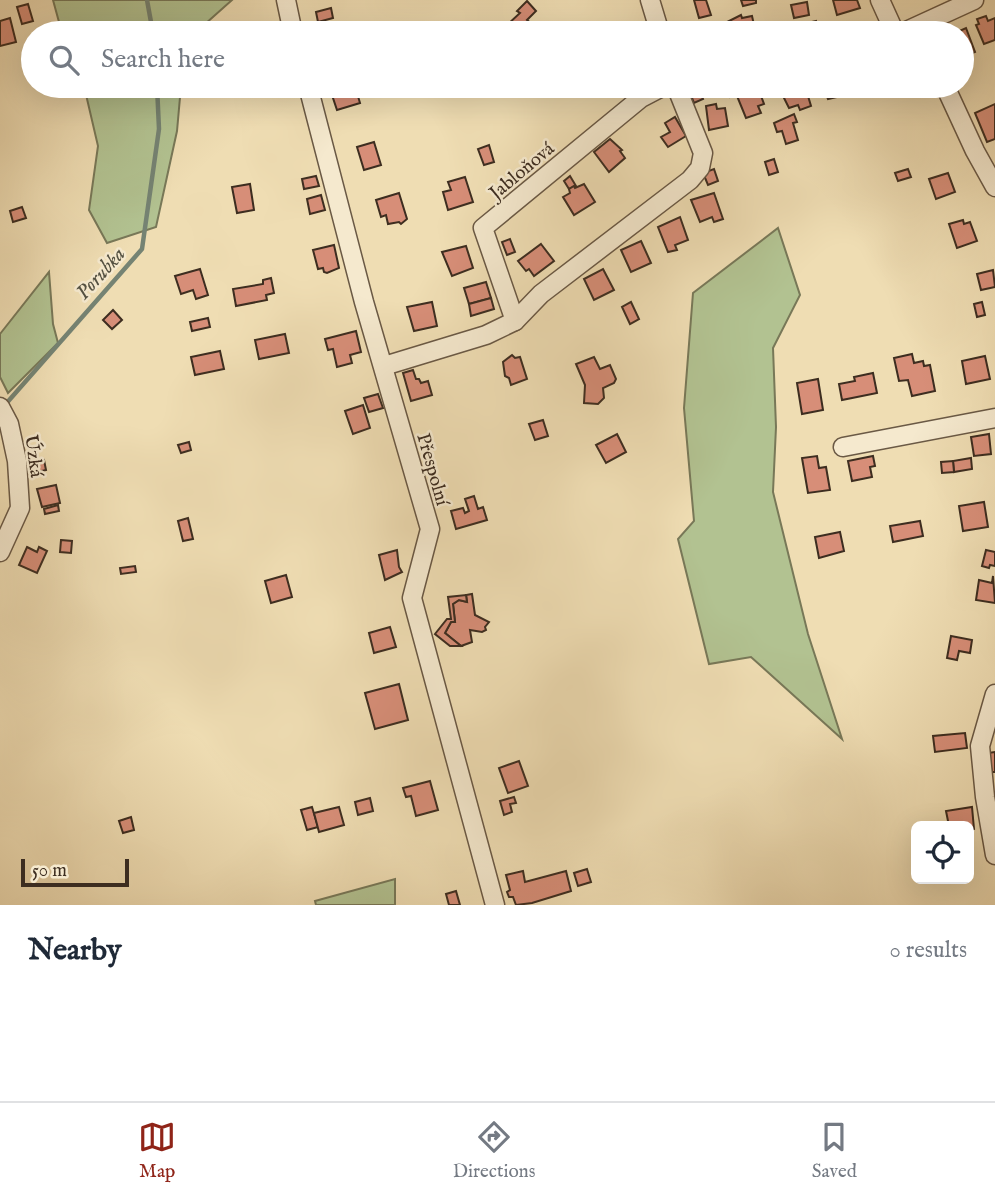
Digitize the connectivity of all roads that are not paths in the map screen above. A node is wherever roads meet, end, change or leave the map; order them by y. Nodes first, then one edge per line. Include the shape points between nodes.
1 (286, 0) edge
2 (650, 0) edge
3 (880, 0) edge
4 (974, 0) edge
5 (290, 21) edge
6 (656, 21) edge
7 (890, 21) edge
8 (941, 21) edge
9 (311, 98) edge
10 (641, 98) edge
11 (681, 98) edge
12 (951, 98) edge
13 (995, 187) edge
14 (515, 321) junction
15 (384, 366) junction
16 (0, 407) edge
17 (995, 418) edge
18 (843, 447) dead end
19 (0, 552) edge
20 (995, 694) edge
21 (995, 855) edge
22 (495, 905) edge

1 - 5 street
2 - 6 street
3 - 7 street
4 - 8 street
9 - 15 street, Přespolní
10 - 14 street, Jabloňová via 483,228
11 - 14 street via 702,153 699,168 690,180 541,294
12 - 13 street
14 - 15 street via 486,335
15 - 22 street, Přespolní via 430,529 412,598
16 - 19 street, Úzká via 17,461 20,508
17 - 18 street
20 - 21 street via 980,746

